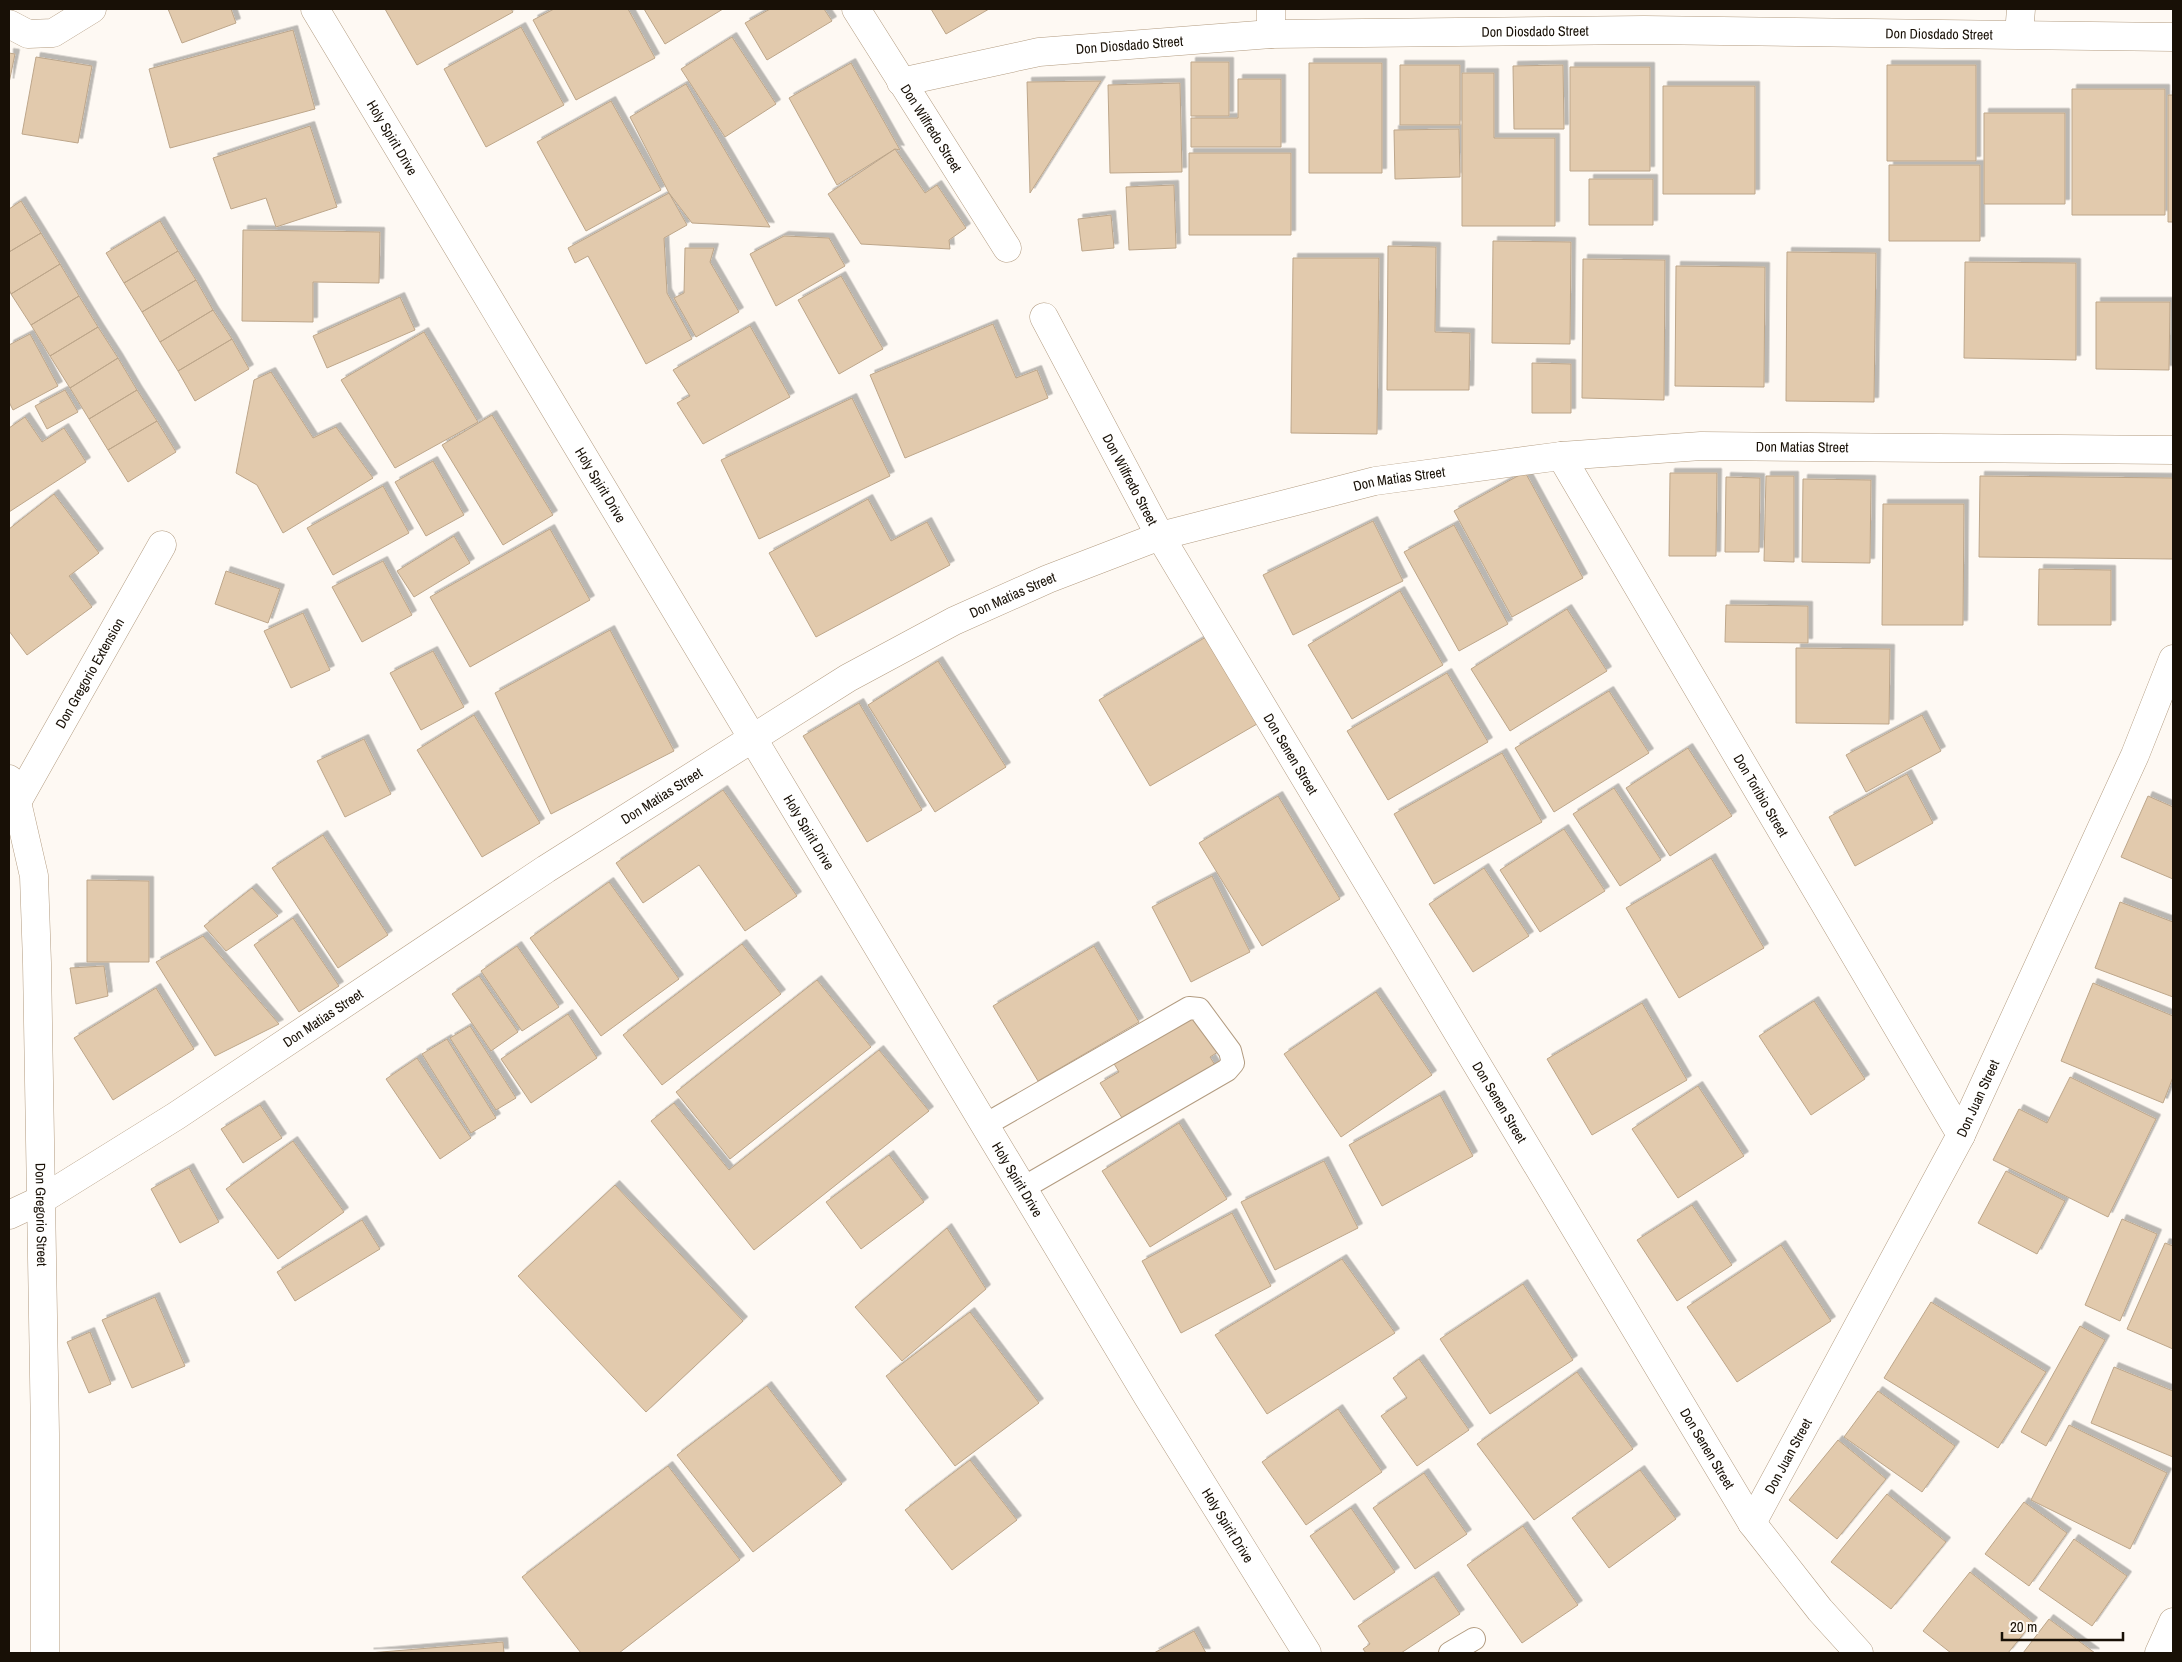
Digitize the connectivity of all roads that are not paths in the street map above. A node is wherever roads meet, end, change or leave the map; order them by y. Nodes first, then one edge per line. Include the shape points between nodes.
1 (92, 9) edge
2 (315, 9) edge
3 (856, 9) edge
4 (1644, 19) edge
5 (1271, 21) edge
6 (2020, 21) edge
7 (9, 24) edge
8 (2173, 37) edge
9 (901, 82) junction
10 (1007, 248) dead end
11 (1044, 317) dead end
12 (2173, 450) edge
13 (1561, 456) junction
14 (1160, 536) junction
15 (162, 545) dead end
16 (2173, 659) edge
17 (752, 738) junction
18 (13, 790) edge
19 (985, 1125) junction
20 (1961, 1135) junction
21 (1023, 1188) junction
22 (41, 1200) junction
23 (9, 1215) edge
24 (1752, 1523) junction
25 (2173, 1622) edge
26 (1474, 1639) dead end
27 (44, 1653) edge
28 (1307, 1653) edge
29 (1450, 1653) edge
30 (1859, 1653) edge
31 (2159, 1653) edge

1 - 7 street via 53,33 28,34
2 - 17 street, Holy Spirit Drive
3 - 9 street, Don Wilfredo Street
4 - 5 street, Don Diosdado Street
4 - 6 street, Don Diosdado Street
5 - 9 street, Don Diosdado Street via 1039,52
6 - 8 street, Don Diosdado Street
9 - 10 street, Don Wilfredo Street
11 - 14 street, Don Wilfredo Street
12 - 13 street, Don Matias Street via 1701,446
13 - 14 street, Don Matias Street via 1375,481
13 - 20 street, Don Toribio Street
14 - 17 street, Don Matias Street via 1048,579 954,621 848,678
14 - 24 street, Don Senen Street
15 - 18 street, Don Gregorio Extension
16 - 20 street, Don Juan Street via 2135,755
17 - 19 street, Holy Spirit Drive
17 - 22 street, Don Matias Street via 546,869 176,1116
18 - 22 street, Don Gregorio Street via 34,876
19 - 21 street, Holy Spirit Drive
19 - 21 lane via 1189,1008 1199,1009 1230,1051 1233,1062 1227,1070
20 - 24 street, Don Juan Street
21 - 28 street, Holy Spirit Drive
22 - 23 street, Don Matias Street
22 - 27 street, Don Gregorio Street
24 - 30 street, Don Senen Street via 1820,1610
25 - 31 street
26 - 29 lane

